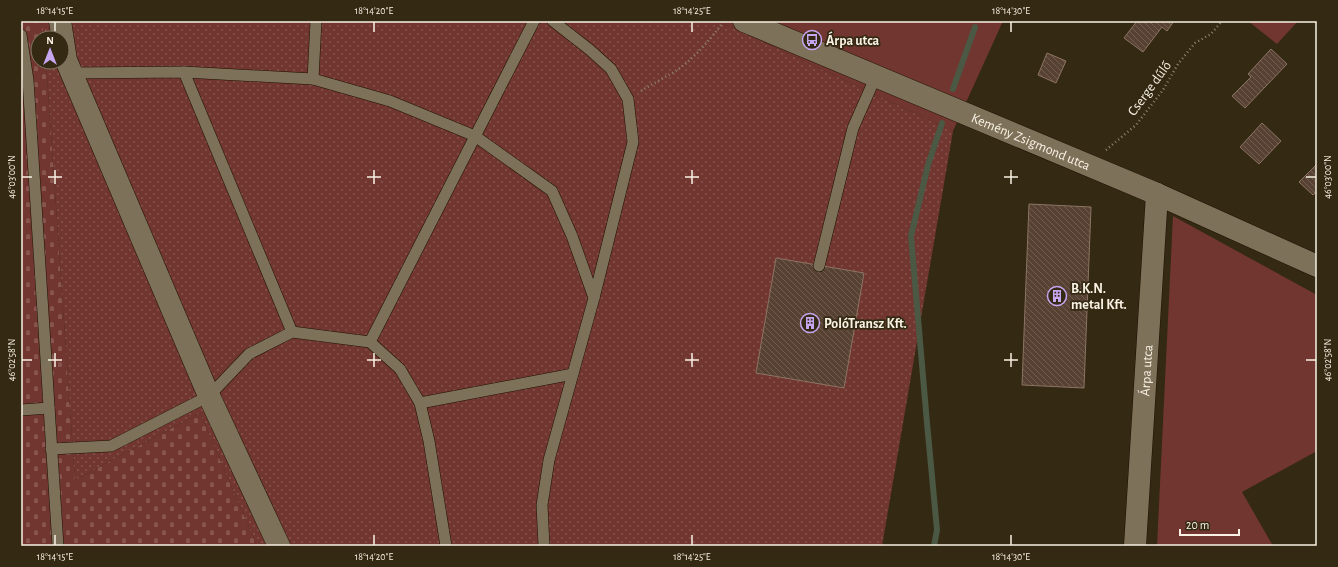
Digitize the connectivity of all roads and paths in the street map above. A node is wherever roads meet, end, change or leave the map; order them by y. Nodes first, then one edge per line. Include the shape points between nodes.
1 (60, 21) edge
2 (316, 21) edge
3 (534, 21) edge
4 (553, 21) edge
5 (724, 21) edge
6 (744, 21) edge
7 (1222, 21) edge
8 (21, 35) edge
9 (184, 72) junction
10 (72, 73) junction
11 (876, 76) junction
12 (312, 79) junction
13 (25, 80) edge
14 (628, 99) junction
15 (475, 136) junction
16 (1089, 165) junction
17 (1157, 194) junction
18 (819, 266) dead end
19 (1317, 266) edge
20 (594, 298) junction
21 (292, 332) junction
22 (370, 342) junction
23 (573, 374) junction
24 (210, 396) junction
25 (420, 403) junction
26 (49, 408) junction
27 (21, 410) edge
28 (51, 449) junction
29 (58, 546) edge
30 (279, 546) edge
31 (446, 546) edge
32 (544, 546) edge
33 (1135, 546) edge

1 - 10 street via 66,60
2 - 12 lane
3 - 15 lane
4 - 14 lane via 611,69
5 - 14 path via 685,64
6 - 11 street, Kemény Zsigmond utca
7 - 16 path, Cserge dűlő via 1211,34 1195,43 1136,125
8 - 13 lane
9 - 10 lane
9 - 12 lane
9 - 21 lane
10 - 24 street
11 - 16 street, Kemény Zsigmond utca
11 - 18 lane via 853,128
12 - 15 lane via 390,101
13 - 26 lane
14 - 20 lane via 632,142
15 - 20 lane via 552,191 572,236
15 - 22 lane
16 - 17 street, Kemény Zsigmond utca
17 - 19 street, Kemény Zsigmond utca
17 - 33 street, Árpa utca
20 - 23 lane
21 - 22 lane
21 - 24 lane via 249,354
22 - 25 lane via 400,369
23 - 25 lane
23 - 32 lane via 549,460 542,505
24 - 28 lane via 111,446
24 - 30 street
25 - 31 lane via 429,441
26 - 27 lane
26 - 28 lane
28 - 29 lane

